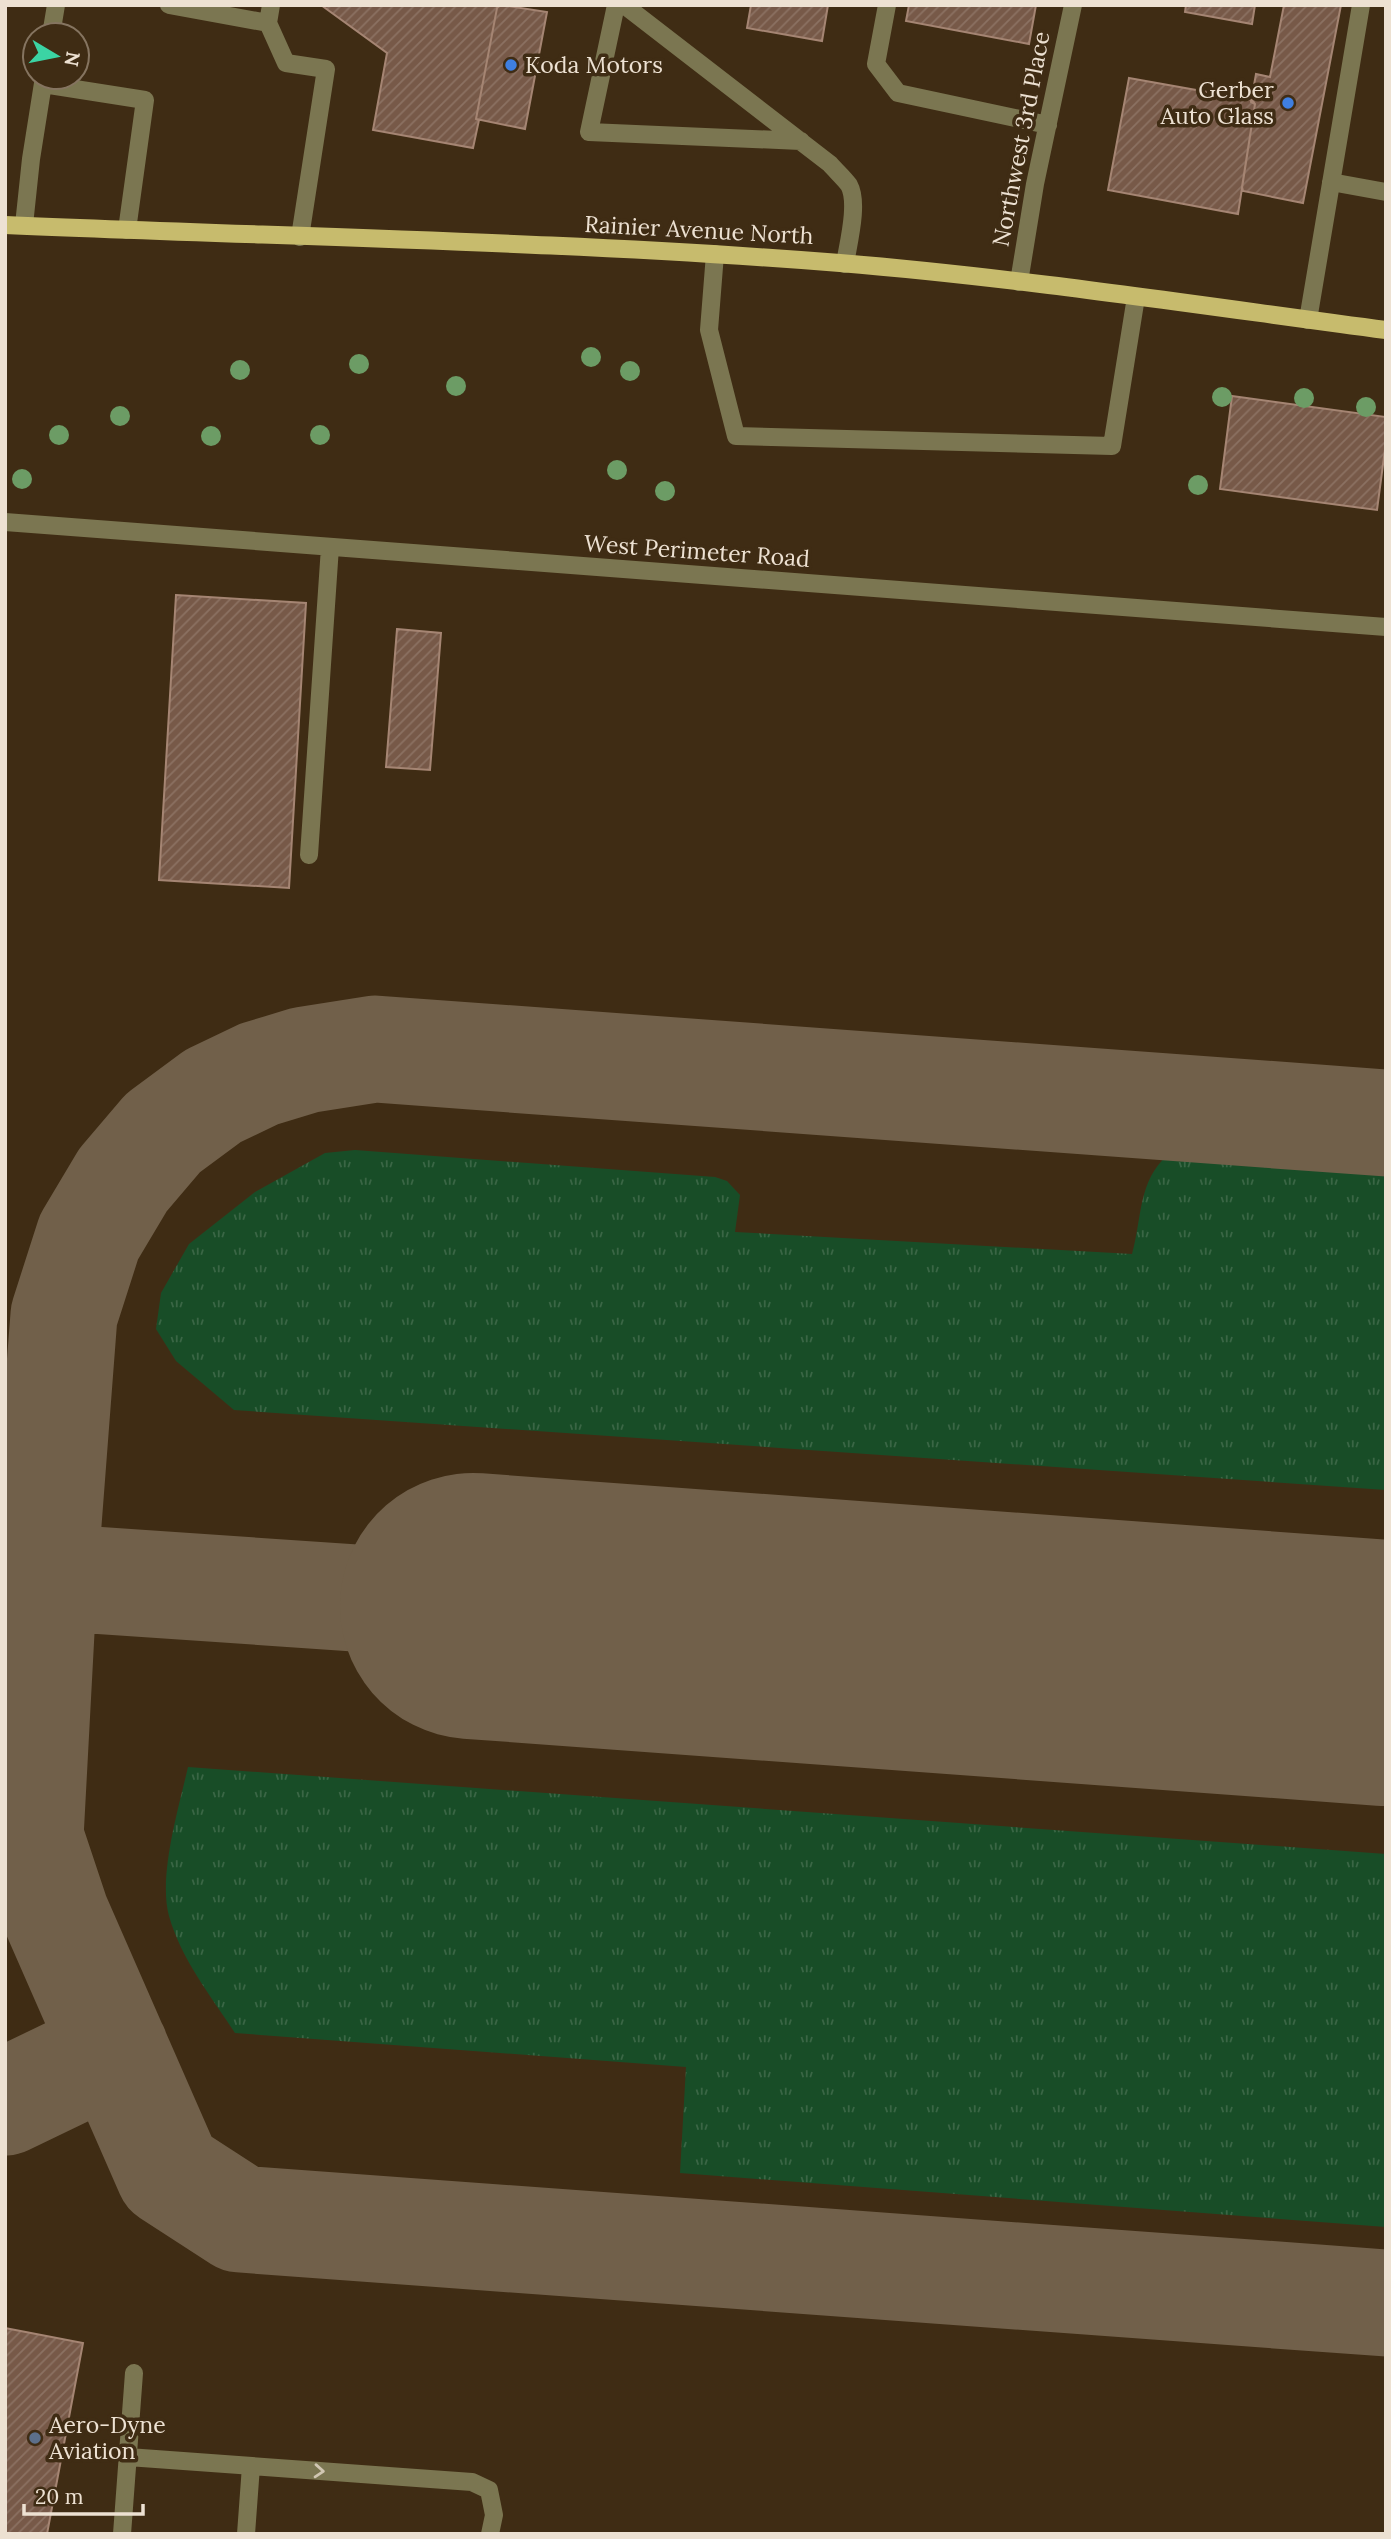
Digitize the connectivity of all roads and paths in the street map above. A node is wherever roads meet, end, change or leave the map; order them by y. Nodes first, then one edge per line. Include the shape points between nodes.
1 (169, 5) edge
2 (271, 5) edge
3 (616, 5) edge
4 (624, 5) edge
5 (887, 5) edge
6 (1073, 5) edge
7 (1361, 5) edge
8 (268, 23) junction
9 (91, 90) edge
10 (42, 91) edge
11 (1048, 125) junction
12 (801, 141) junction
13 (1331, 182) junction
14 (1386, 192) edge
15 (5, 225) edge
16 (24, 225) junction
17 (127, 230) junction
18 (300, 237) junction
19 (715, 254) junction
20 (845, 264) junction
21 (1019, 282) junction
22 (1136, 297) junction
23 (1308, 320) junction
24 (1386, 330) edge
25 (5, 522) edge
26 (330, 547) junction
27 (1386, 627) edge
28 (309, 855) dead end
29 (134, 2373) dead end
30 (128, 2457) junction
31 (251, 2466) junction
32 (121, 2534) edge
33 (246, 2534) edge
34 (490, 2534) edge

1 - 8 street
2 - 8 street
3 - 12 street via 589,132
4 - 12 street
5 - 11 street via 876,64 898,93
6 - 11 street, Northwest 3rd Place
7 - 13 street
8 - 18 street via 286,63 326,69
9 - 17 street via 145,100
10 - 16 street
11 - 21 street, Northwest 3rd Place
12 - 20 street via 850,187 853,203
13 - 14 street
13 - 23 street
15 - 16 main road, Rainier Avenue North
16 - 17 main road, Rainier Avenue North
17 - 18 main road, Rainier Avenue North
18 - 19 main road, Rainier Avenue North
19 - 20 main road, Rainier Avenue North
19 - 22 street via 709,330 736,436 1112,446
20 - 21 main road, Rainier Avenue North
21 - 22 main road, Rainier Avenue North
22 - 23 main road, Rainier Avenue North
23 - 24 main road, Rainier Avenue North
25 - 26 street, West Perimeter Road
26 - 27 street, West Perimeter Road
26 - 28 street
29 - 30 street
30 - 31 street
30 - 32 street
31 - 33 street
31 -> 34 street via 472,2482 489,2490 494,2515

